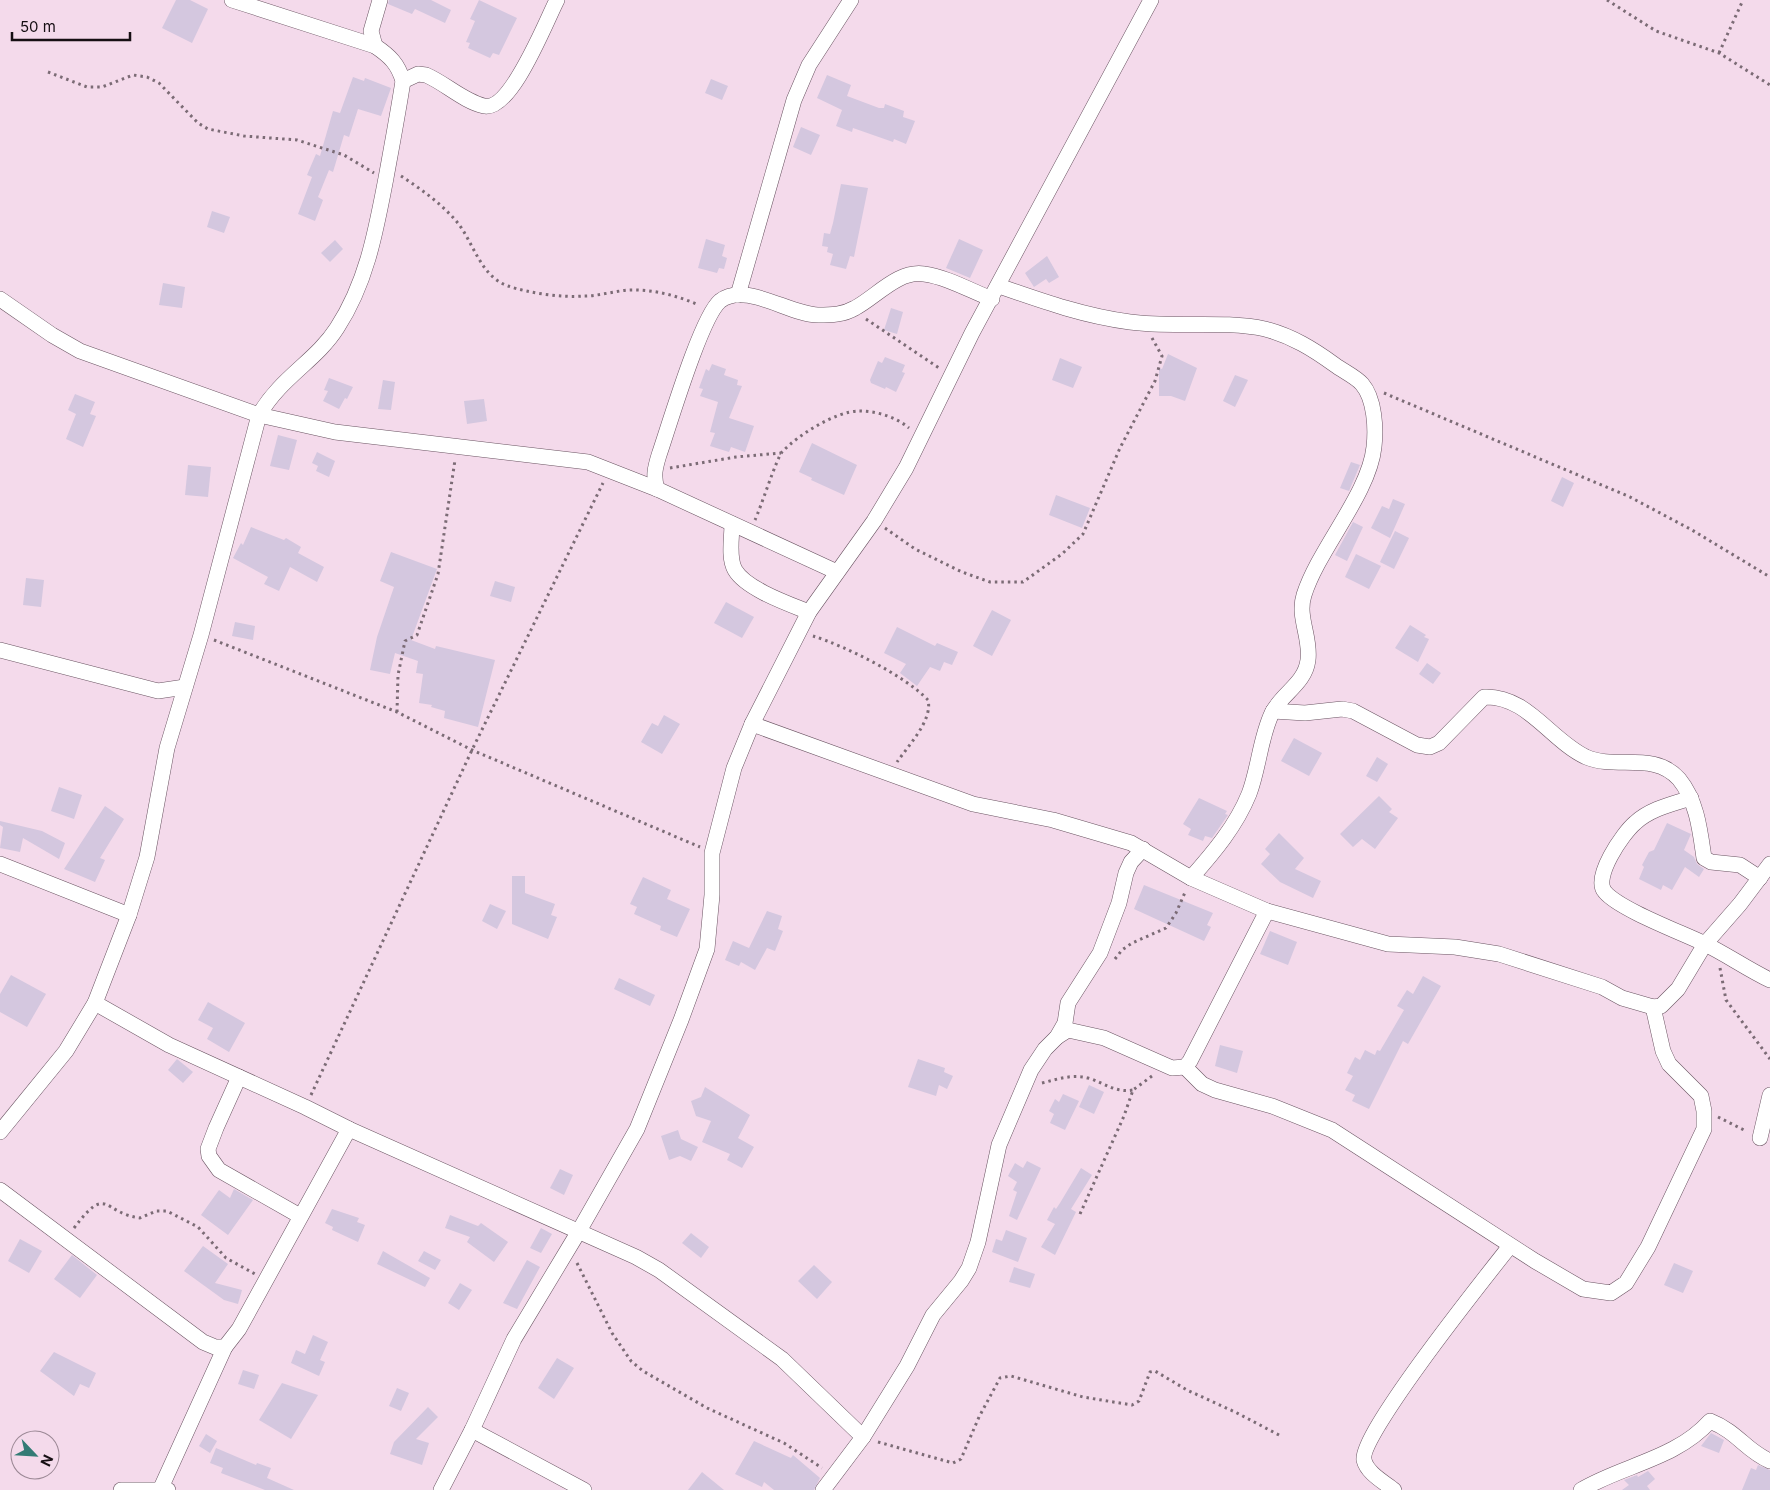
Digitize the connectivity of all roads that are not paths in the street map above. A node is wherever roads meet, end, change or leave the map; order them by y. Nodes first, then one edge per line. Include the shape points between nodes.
1 (232, 0) edge
2 (380, 0) edge
3 (558, 0) edge
4 (851, 0) edge
5 (1151, 0) edge
6 (375, 46) junction
7 (403, 81) junction
8 (995, 293) junction
9 (738, 295) junction
10 (2, 304) edge
11 (259, 415) junction
12 (657, 489) junction
13 (732, 524) junction
14 (837, 572) junction
15 (809, 612) junction
16 (0, 650) edge
17 (185, 687) junction
18 (158, 691) junction
19 (1273, 711) junction
20 (176, 715) junction
21 (752, 724) junction
22 (1691, 798) junction
23 (1143, 849) junction
24 (0, 864) edge
25 (1767, 869) edge
26 (1191, 878) junction
27 (1266, 911) junction
28 (129, 915) junction
29 (1711, 948) junction
30 (1770, 980) edge
31 (95, 1003) junction
32 (1653, 1007) junction
33 (1057, 1037) junction
34 (1184, 1067) junction
35 (239, 1077) junction
36 (1770, 1096) edge
37 (349, 1129) junction
38 (0, 1132) edge
39 (1760, 1138) road end
40 (0, 1190) edge
41 (300, 1216) junction
42 (579, 1231) junction
43 (1510, 1246) junction
44 (225, 1347) junction
45 (472, 1430) junction
46 (863, 1438) junction
47 (1770, 1462) edge
48 (121, 1490) edge
49 (163, 1490) edge
50 (441, 1490) edge
51 (584, 1490) edge
52 (823, 1490) edge
53 (1394, 1490) edge
54 (1581, 1490) edge

1 - 6 street
2 - 6 street via 371,31
3 - 7 street via 516,82 503,99 493,105 475,102 426,75 418,74
4 - 9 street via 809,65 794,100
5 - 8 street
6 - 7 street via 398,66
7 - 11 street via 370,252 350,307 337,329 281,384
8 - 9 street via 924,274 911,275 854,309 836,315 815,315 756,297
8 - 14 street via 874,521
8 - 19 street via 1142,324 1263,329 1307,345 1362,384 1374,424 1374,450 1364,478 1304,594 1302,618 1308,649 1305,670 1296,686
9 - 12 street via 722,300 711,310 654,470
10 - 11 street via 80,351
11 - 12 street via 335,432 588,462
11 - 17 street
12 - 13 street
13 - 14 street
13 - 15 street via 735,570 744,580 769,595
14 - 15 street
15 - 21 street
16 - 18 street
17 - 18 street
17 - 20 street
18 - 20 street
19 - 22 street via 1353,711 1417,745 1430,747 1439,743 1484,696 1498,696 1518,705 1586,756 1604,762 1635,761 1660,765 1678,778
19 - 26 street via 1250,792 1234,825
20 - 28 street via 146,857
21 - 23 street via 973,804 1089,829
21 - 42 street via 734,768 712,853 710,927 699,976 637,1129
22 - 25 street via 1704,858 1710,862
22 - 29 street via 1656,810 1636,822 1613,853 1600,885 1619,903
23 - 26 street
23 - 33 street via 1131,862 1100,953 1068,1003 1065,1023
24 - 28 street
25 - 29 street
26 - 27 street
27 - 32 street via 1388,944 1499,954
27 - 34 street via 1190,1061
28 - 31 street
29 - 30 street
29 - 32 street via 1678,989 1661,1006
31 - 35 street via 169,1045
31 - 38 street via 66,1051
32 - 43 street via 1668,1064 1701,1096 1704,1129 1648,1247 1626,1283 1611,1293 1583,1289
33 - 34 street via 1068,1030 1084,1033 1104,1038 1172,1068
33 - 46 street via 1045,1049 1024,1085 998,1145 978,1242 968,1268 934,1315
34 - 43 street via 1202,1084 1215,1090 1272,1106 1332,1130
35 - 37 street
35 - 41 street via 208,1148 209,1156 219,1170
36 - 39 street
37 - 41 street
37 - 42 street
40 - 44 street via 203,1342
41 - 44 street
42 - 45 street via 514,1339
42 - 46 street via 659,1270 782,1359
43 - 53 street via 1400,1392 1366,1448 1364,1460 1369,1469
44 - 49 street
45 - 50 street
45 - 51 street
46 - 52 street
47 - 54 street via 1758,1456 1726,1427 1710,1421 1683,1445
48 - 49 street

